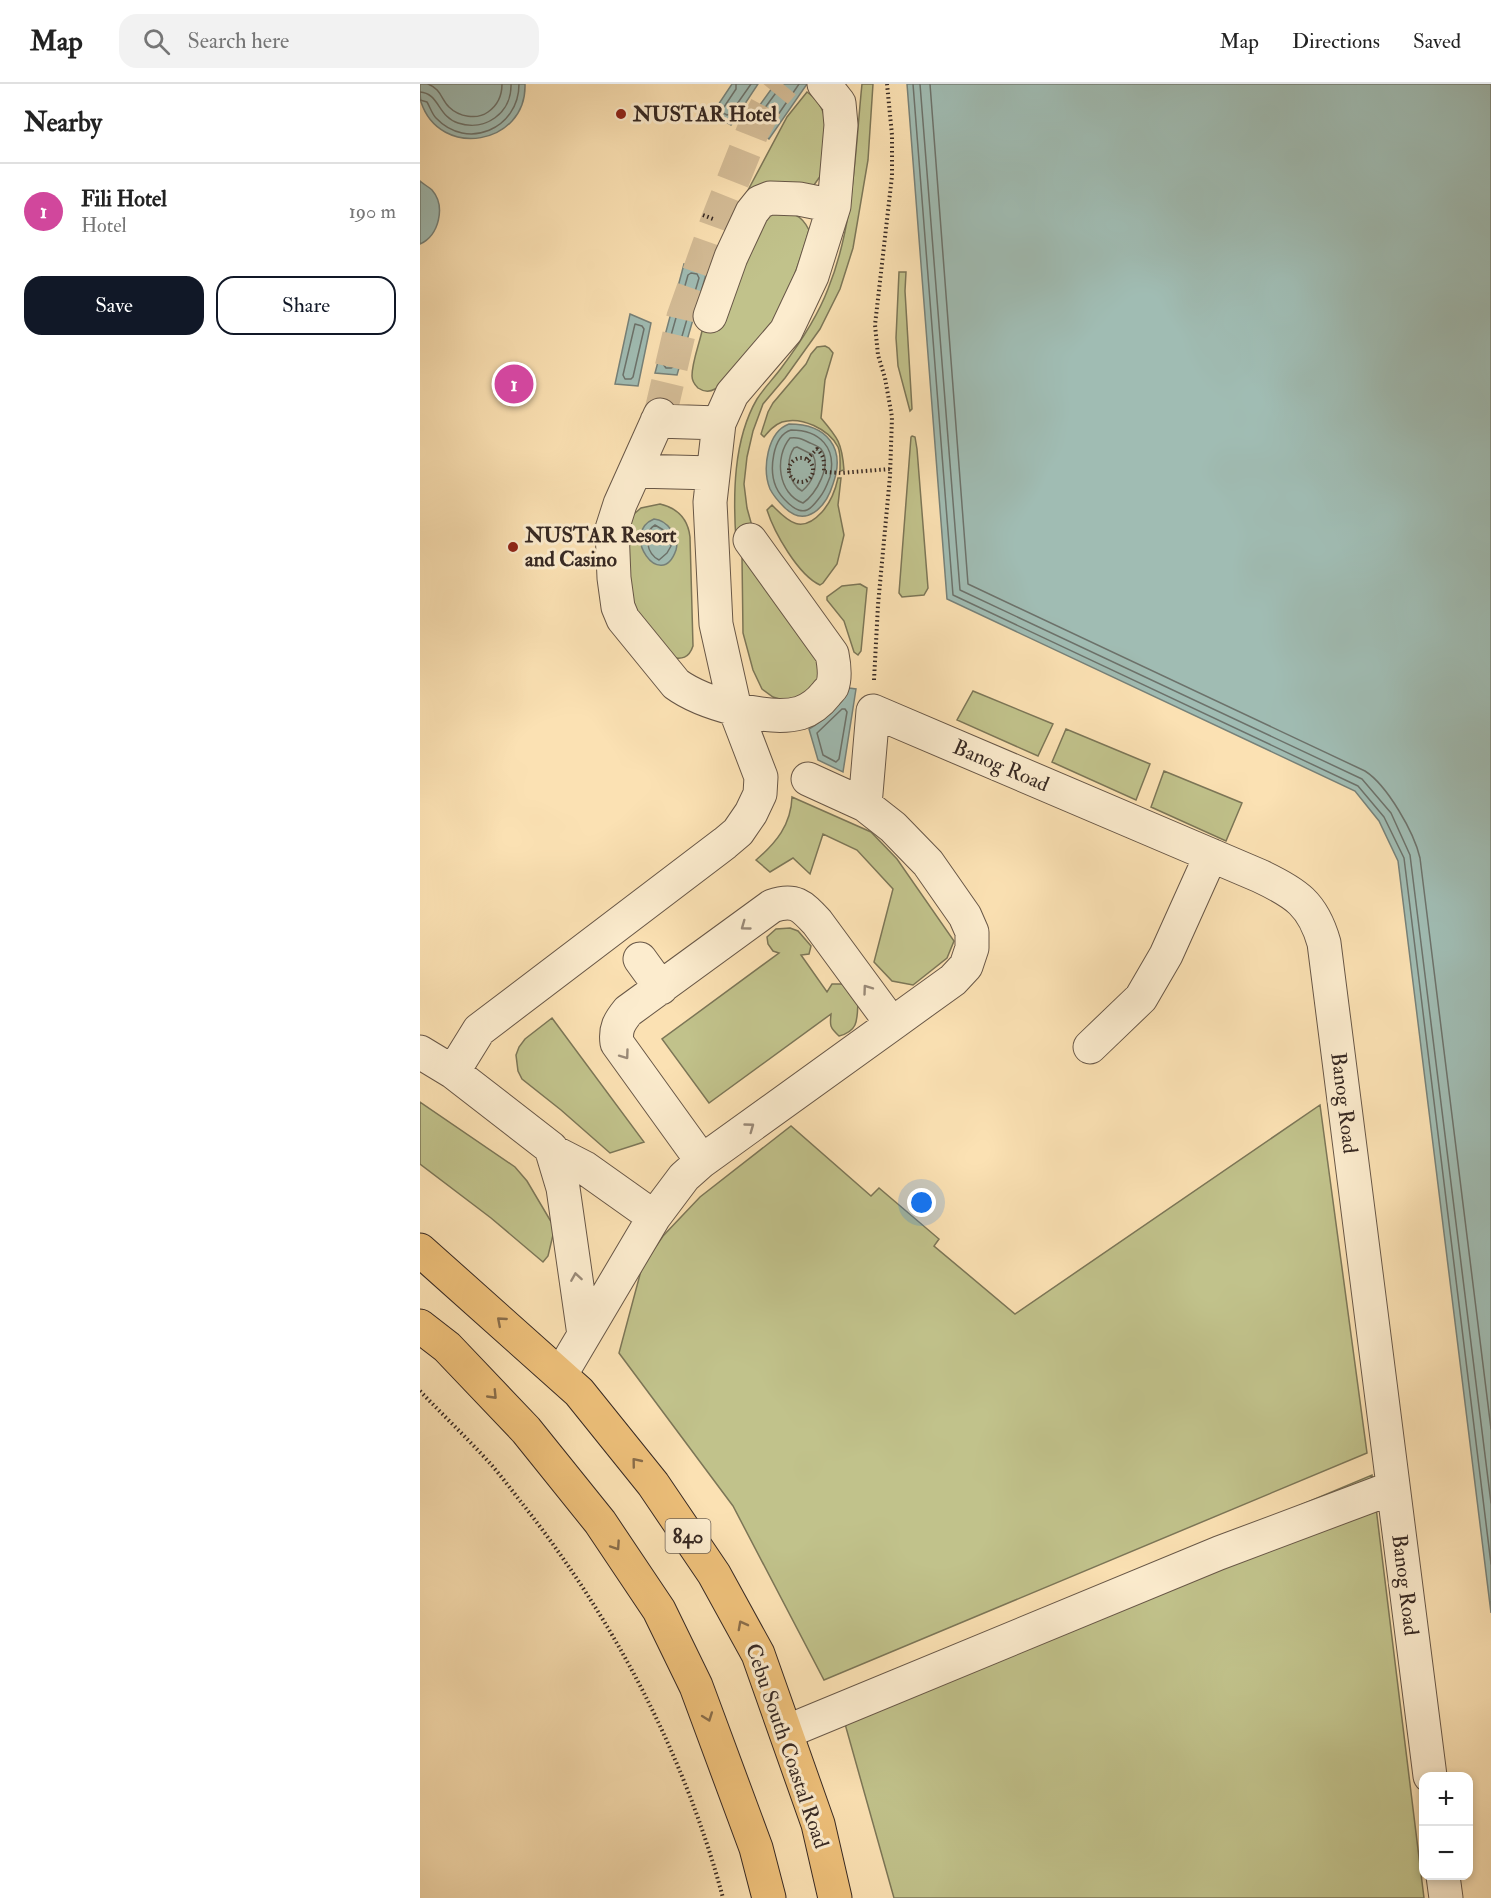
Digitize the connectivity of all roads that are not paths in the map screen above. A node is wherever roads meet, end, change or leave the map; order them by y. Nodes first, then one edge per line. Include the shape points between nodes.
1 (824, 84) edge
2 (834, 206) junction
3 (710, 316) dead end
4 (719, 423) junction
5 (635, 471) junction
6 (713, 473) junction
7 (750, 540) dead end
8 (735, 709) junction
9 (808, 779) dead end
10 (865, 806) junction
11 (1211, 855) junction
12 (640, 959) dead end
13 (661, 988) junction
14 (892, 1024) junction
15 (1090, 1047) dead end
16 (420, 1052) edge
17 (453, 1072) junction
18 (552, 1151) junction
19 (702, 1161) junction
20 (654, 1217) junction
21 (420, 1250) edge
22 (420, 1326) edge
23 (584, 1335) junction
24 (561, 1374) junction
25 (1392, 1488) junction
26 (786, 1732) junction
27 (1429, 1772) edge
28 (1444, 1880) edge
29 (769, 1898) edge
30 (835, 1898) edge
31 (1446, 1898) edge

1 - 2 street via 839,104 841,124
2 - 3 street via 799,199 770,198 760,202 735,248
2 - 4 street via 812,276 786,331 732,394
4 - 5 street via 659,418
4 - 6 street
5 - 6 street
5 - 8 street via 612,529 614,578 623,619 676,684
6 - 8 street via 710,502 717,624
7 - 8 street via 832,654 834,668 832,687 818,704 801,712 779,716
8 - 17 street via 761,777 760,794 738,831 494,1017 479,1030
9 - 10 street
10 - 11 street, Banog Road via 873,711
10 - 14 street via 893,827 928,863 972,932 966,966
11 - 15 street via 1166,955 1141,998
11 - 25 street, Banog Road via 1287,889 1306,905 1321,934
12 - 13 street
14 -> 13 street via 817,922 796,903 772,906
13 -> 19 street via 628,1011 615,1031 617,1043
19 -> 14 street
16 - 17 street
17 - 18 street
18 - 20 street via 585,1168
23 -> 18 street via 563,1188
19 - 20 street via 684,1177
20 - 23 street
24 -> 21 highway, Cebu South Coastal Road / 840
22 -> 29 highway via 447,1347 526,1430 600,1522 659,1610 696,1686 756,1848
23 - 24 street
26 -> 24 highway, Cebu South Coastal Road / 840 via 758,1654 714,1574 653,1484
25 - 26 street via 1219,1553
25 - 27 street, Banog Road
26 - 30 highway, Cebu South Coastal Road / 840 via 818,1824
28 - 31 street

